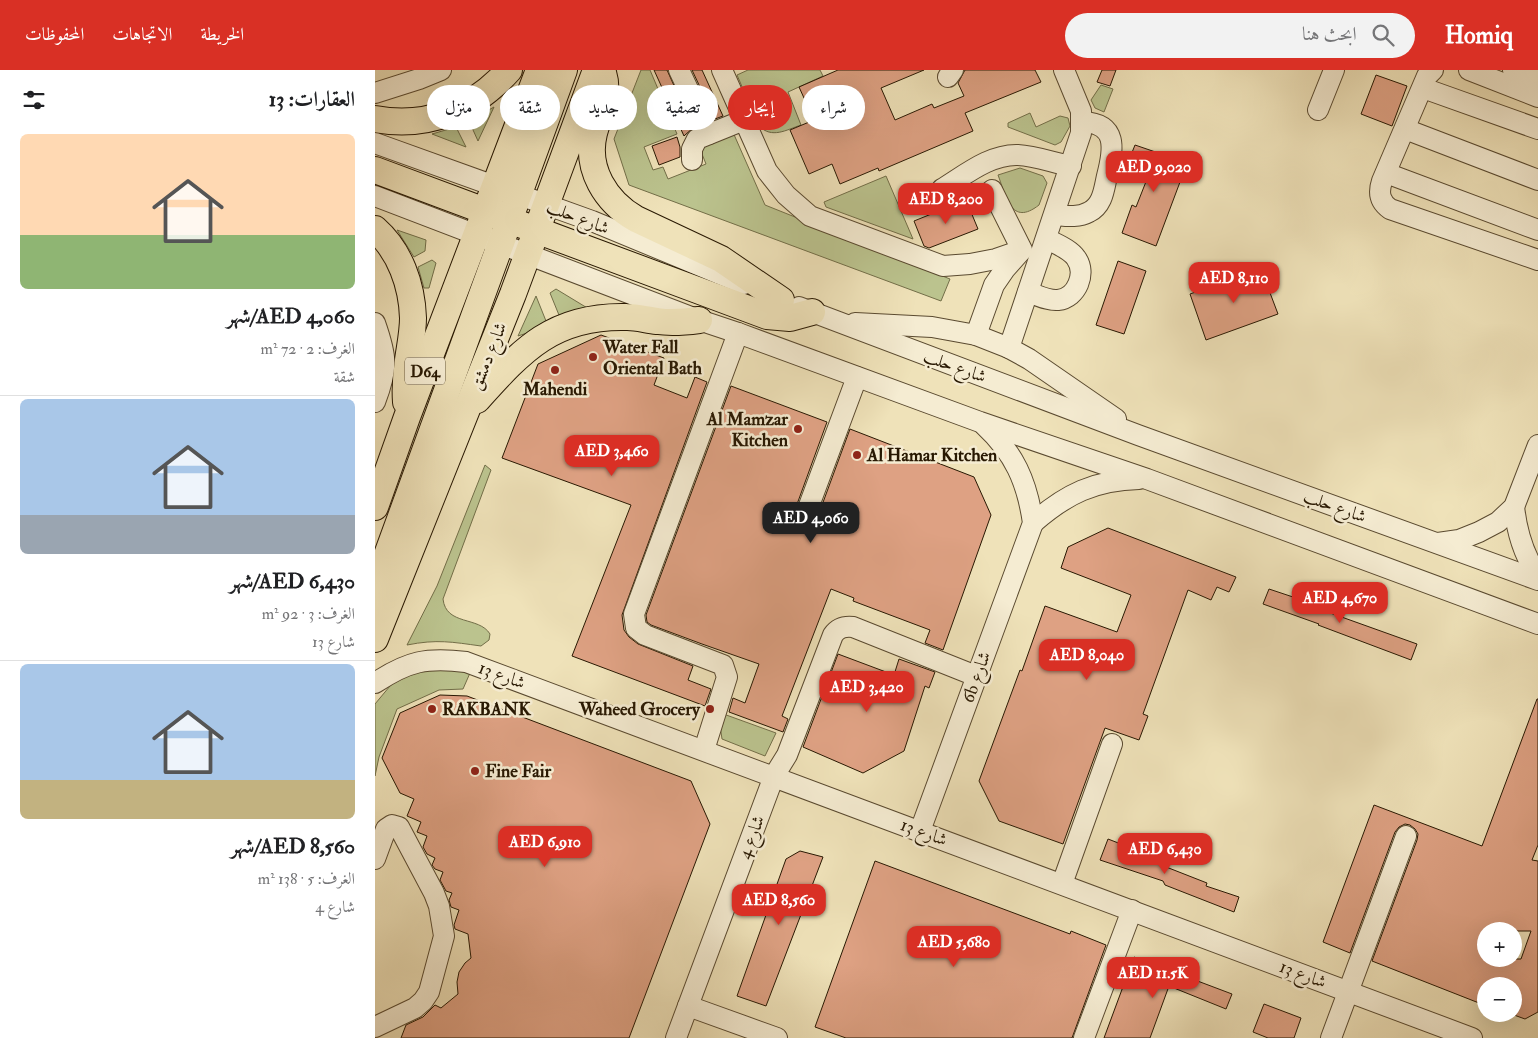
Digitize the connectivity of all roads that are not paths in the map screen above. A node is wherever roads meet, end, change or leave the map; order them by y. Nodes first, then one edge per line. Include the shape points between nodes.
1 (441, 70) edge
2 (509, 70) edge
3 (539, 70) edge
4 (564, 70) edge
5 (596, 70) edge
6 (602, 70) edge
7 (679, 70) edge
8 (722, 70) edge
9 (1063, 70) edge
10 (1334, 70) edge
11 (1433, 70) edge
12 (1469, 70) edge
13 (1513, 70) edge
14 (1538, 79) edge
15 (729, 85) edge
16 (1423, 88) junction
17 (375, 93) edge
18 (1538, 96) edge
19 (1319, 110) dead end
20 (375, 119) edge
21 (1082, 122) junction
22 (728, 126) edge
23 (1405, 129) junction
24 (1538, 129) edge
25 (749, 130) edge
26 (709, 134) junction
27 (375, 143) edge
28 (692, 160) dead end
29 (1071, 166) junction
30 (375, 170) edge
31 (1386, 173) junction
32 (1538, 180) edge
33 (942, 189) dead end
34 (507, 190) junction
35 (992, 190) dead end
36 (375, 196) edge
37 (546, 205) junction
38 (481, 224) junction
39 (1051, 225) junction
40 (375, 229) edge
41 (1538, 230) edge
42 (505, 233) junction
43 (532, 243) junction
44 (1022, 250) junction
45 (1538, 260) edge
46 (1028, 292) junction
47 (781, 300) junction
48 (824, 317) junction
49 (699, 320) junction
50 (375, 323) edge
51 (738, 333) junction
52 (976, 334) junction
53 (1009, 348) junction
54 (857, 376) junction
55 (375, 402) edge
56 (465, 414) junction
57 (407, 417) junction
58 (980, 422) junction
59 (1138, 435) junction
60 (1538, 445) edge
61 (1147, 479) junction
62 (375, 507) edge
63 (1514, 508) junction
64 (807, 511) dead end
65 (1033, 523) junction
66 (1438, 543) junction
67 (1538, 575) edge
68 (1538, 580) edge
69 (1538, 624) edge
70 (375, 639) edge
71 (976, 676) junction
72 (375, 683) edge
73 (1111, 744) dead end
74 (704, 750) junction
75 (774, 776) junction
76 (920, 831) junction
77 (1406, 836) dead end
78 (375, 858) edge
79 (1062, 884) junction
80 (1132, 910) junction
81 (1348, 991) junction
82 (687, 1006) junction
83 (375, 1027) edge
84 (676, 1038) edge
85 (777, 1038) edge
86 (1084, 1038) edge
87 (1331, 1038) edge
88 (1472, 1038) edge

1 - 17 street
2 - 20 main road via 479,98 457,111 411,122
3 - 34 main road, D64
4 - 34 main road
5 - 37 main road, شارع دمشق
6 - 47 main road via 605,96 592,149 593,163 603,190 636,219 721,259
7 - 26 street
8 - 15 street
9 - 21 street
10 - 19 street
11 - 16 street
12 - 18 street
13 - 14 street
16 - 23 street
16 - 24 street
21 - 29 street
21 - 39 street via 1103,128 1111,140 1113,154 1102,197 1087,213
22 - 26 street
23 - 31 street
23 - 32 street
25 - 44 street via 767,170 786,195 810,216 943,266 996,259
26 - 28 street via 697,139
27 - 34 street, شارع حلب
29 - 33 street via 1009,156 988,161
29 - 39 street
30 - 38 main road
31 - 41 street
31 - 45 street via 1380,193 1383,203 1390,209
34 - 37 street, شارع حلب
34 - 38 main road, D64
34 - 42 main road
35 - 44 street
36 - 38 street
37 - 43 main road, شارع دمشق
37 - 47 street, شارع حلب
38 - 42 main road
38 - 57 main road, D64
39 - 44 street
39 - 46 street
39 - 46 street via 1077,259 1081,269 1079,284 1073,292 1060,299
40 - 57 main road via 395,253 411,296 413,319 406,372
42 - 43 main road
42 - 70 main road via 383,566
43 - 48 main road via 767,316
43 - 49 street
43 - 56 main road, شارع دمشق
44 - 52 street via 994,285
46 - 53 street
47 - 48 street, شارع حلب
48 - 52 street
48 - 59 street, شارع حلب
49 - 51 street
49 - 56 main road via 665,322 609,316 558,328 523,352
50 - 55 street via 385,358 385,371
51 - 54 street
51 - 74 street via 634,614 636,628 645,635 723,665 726,670 727,677
52 - 53 street
53 - 59 street
54 - 58 street
54 - 64 street
56 - 70 main road, شارع دمشق
57 - 62 main road, D64
58 - 61 street
58 - 65 street via 1011,456 1022,477
59 - 66 street, شارع حلب
60 - 63 street
61 - 65 street, 6b شارع via 1122,480 1073,493
61 - 69 street
63 - 66 street via 1479,532 1459,540
63 - 67 street via 1522,548
65 - 71 street, 6b شارع
66 - 68 street, شارع حلب
71 - 75 street, شارع 4 via 848,626 839,628 833,635 787,755
71 - 76 street, 6b شارع
72 - 74 street, شارع 13 via 418,661 443,659 466,662
73 - 79 street
74 - 75 street, شارع 13
75 - 76 street, شارع 13
75 - 82 street, شارع 4
76 - 79 street, شارع 13
77 - 81 street
78 - 83 street via 386,828 392,825 399,827 434,892 444,936 429,992 423,1001
79 - 80 street, شارع 13
80 - 81 street, شارع 13
80 - 86 street
81 - 87 street
81 - 88 street, شارع 13
82 - 84 street, شارع 4
82 - 85 street

